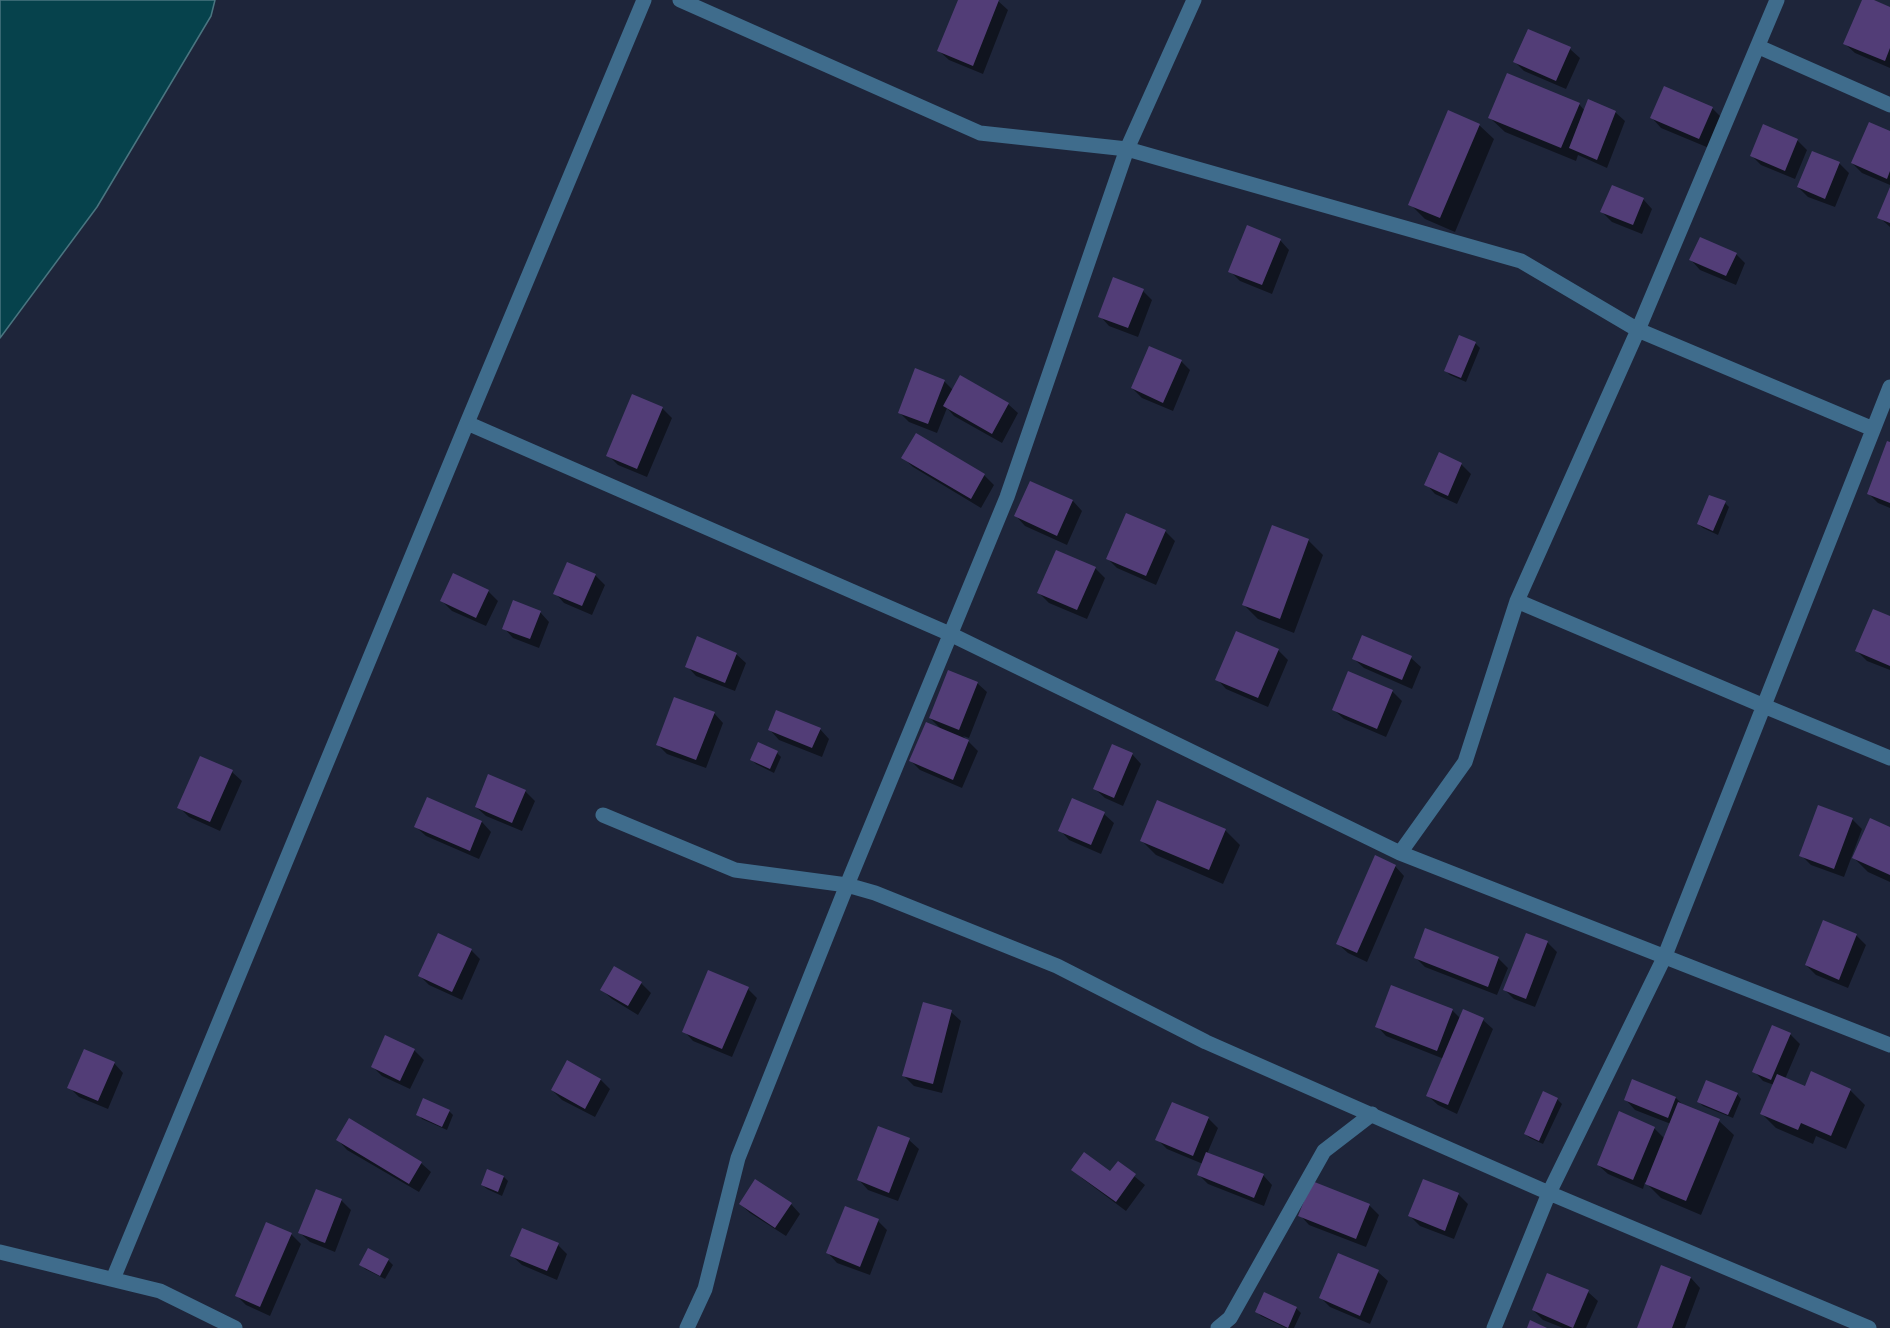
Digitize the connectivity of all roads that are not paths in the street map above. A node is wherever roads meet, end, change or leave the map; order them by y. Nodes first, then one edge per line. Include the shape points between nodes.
1 (644, 0) edge
2 (680, 0) edge
3 (1194, 0) edge
4 (1778, 0) edge
5 (1759, 47) junction
6 (1890, 105) edge
7 (1127, 149) junction
8 (1638, 330) junction
9 (1890, 387) edge
10 (467, 423) junction
11 (1873, 429) junction
12 (1517, 601) junction
13 (950, 634) junction
14 (1764, 706) junction
15 (1890, 758) edge
16 (603, 815) dead end
17 (1400, 853) junction
18 (847, 885) junction
19 (1664, 958) junction
20 (1890, 1045) edge
21 (1372, 1114) junction
22 (1549, 1193) junction
23 (0, 1252) edge
24 (113, 1280) junction
25 (236, 1328) edge
26 (687, 1328) edge
27 (1218, 1328) edge
28 (1494, 1328) edge
29 (1869, 1328) edge

1 - 10 street
2 - 7 street via 980,133
3 - 7 street
4 - 5 street
5 - 6 street
5 - 8 street
7 - 8 street via 1521,261
7 - 13 street via 1007,497
8 - 11 street
8 - 12 street
9 - 11 street
10 - 13 street
10 - 24 street
11 - 14 street
12 - 14 street
12 - 17 street via 1465,762
13 - 17 street
13 - 18 street
14 - 15 street
14 - 19 street
16 - 18 street via 735,870
17 - 19 street
18 - 21 street via 1057,966 1206,1042
18 - 26 street via 738,1158 705,1288
19 - 20 street
19 - 22 street
21 - 22 street
21 - 27 street via 1324,1151 1230,1317
22 - 28 street
22 - 29 street
23 - 24 street
24 - 25 street via 160,1291

